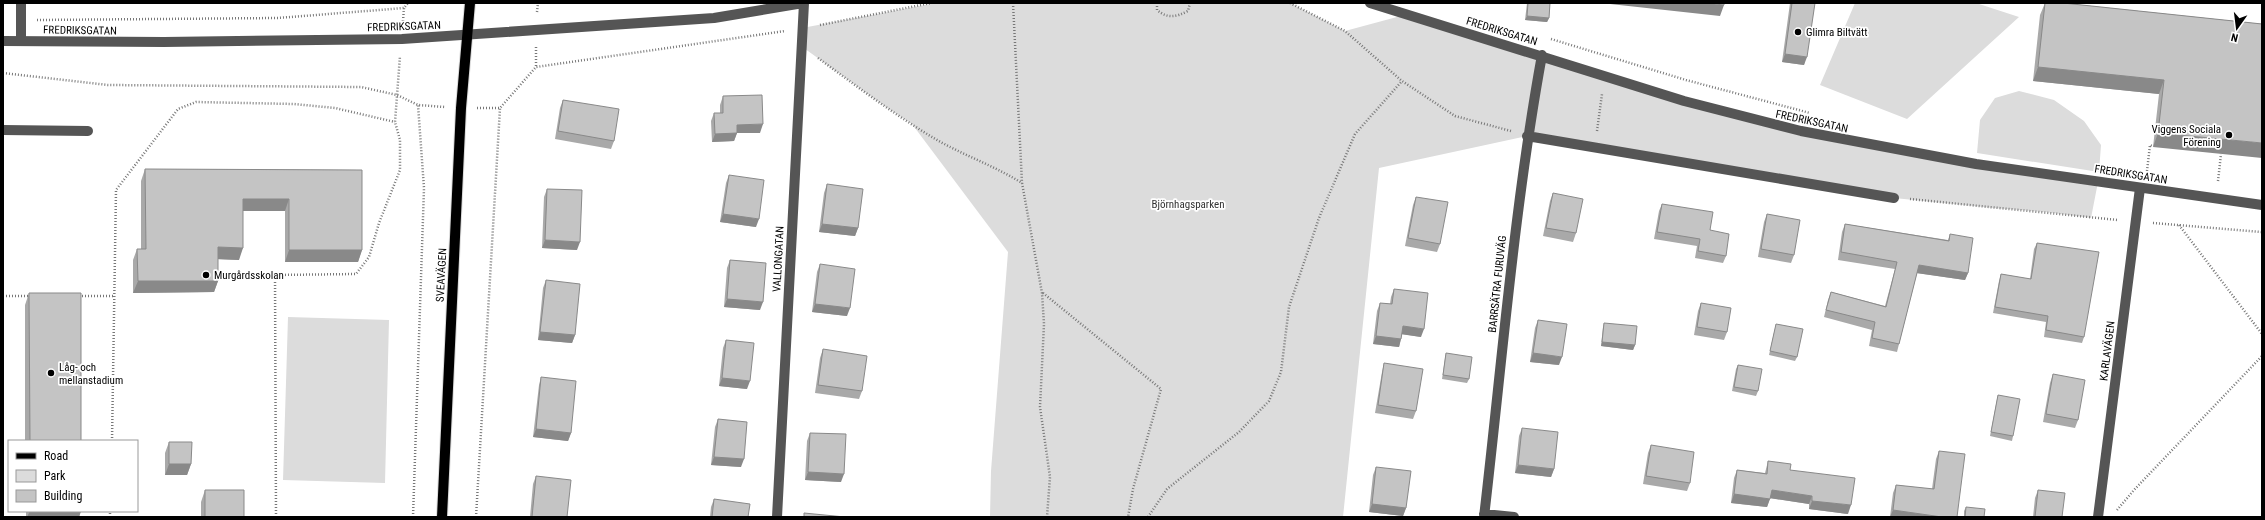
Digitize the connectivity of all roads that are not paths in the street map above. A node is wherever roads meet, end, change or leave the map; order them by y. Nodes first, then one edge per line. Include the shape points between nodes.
1 (21, 3) edge
2 (470, 3) edge
3 (804, 3) edge
4 (1370, 3) edge
5 (468, 35) junction
6 (3, 41) edge
7 (21, 41) junction
8 (1542, 55) junction
9 (3, 130) edge
10 (88, 131) dead end
11 (1527, 136) junction
12 (2140, 188) junction
13 (1894, 198) road end
14 (2262, 205) edge
15 (1484, 515) edge
16 (442, 517) edge
17 (777, 517) edge
18 (1514, 517) edge
19 (2098, 517) edge

1 - 7 street
2 - 5 main road, SVEAVÄGEN
3 - 5 street, FREDRIKSGATAN via 714,18
3 - 17 street, VALLONGATAN
4 - 8 street, FREDRIKSGATAN
5 - 7 street, FREDRIKSGATAN via 239,42
5 - 16 main road, SVEAVÄGEN via 461,108
6 - 7 street, FREDRIKSGATAN
8 - 11 street, BARRSÄTRA FURUVÄG
8 - 12 street, FREDRIKSGATAN via 1684,101 1801,132 1900,151
9 - 10 street
11 - 13 street
11 - 15 street, BARRSÄTRA FURUVÄG
12 - 14 street, FREDRIKSGATAN
12 - 19 street, KARLAVÄGEN
15 - 18 street

